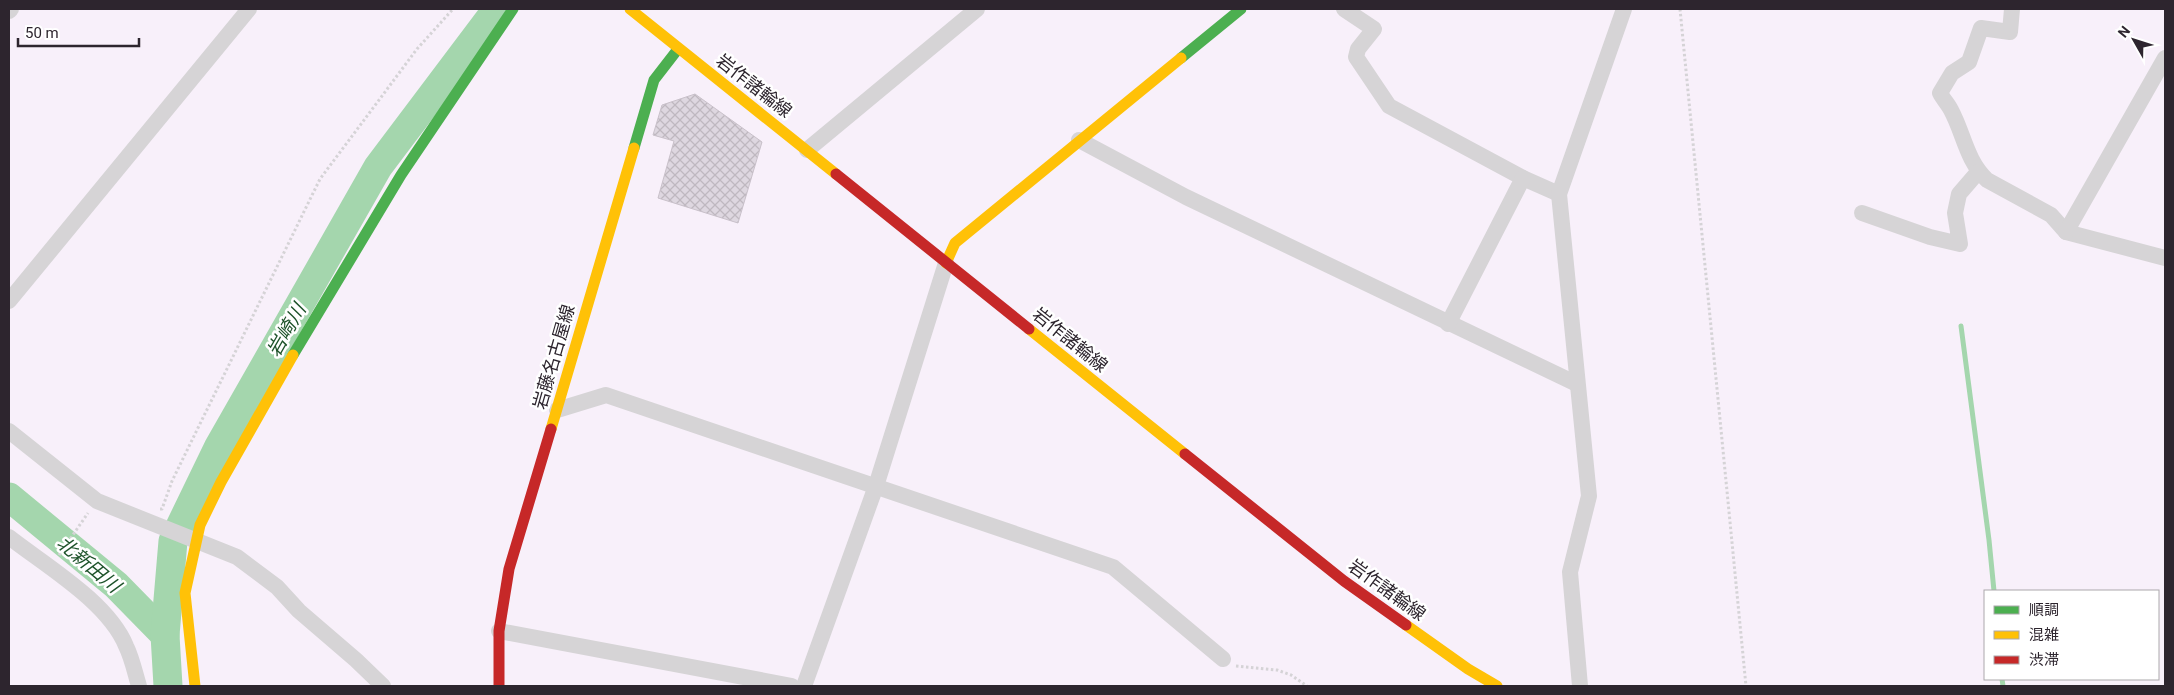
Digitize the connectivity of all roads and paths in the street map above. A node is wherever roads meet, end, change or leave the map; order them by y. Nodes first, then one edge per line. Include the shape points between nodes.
1 (249, 9) edge
2 (453, 9) edge
3 (513, 9) edge
4 (630, 9) edge
5 (977, 9) edge
6 (1241, 9) edge
7 (1344, 9) edge
8 (1624, 9) edge
9 (1680, 9) edge
10 (2012, 9) edge
11 (678, 49) junction
12 (2165, 58) edge
13 (1079, 140) junction
14 (807, 150) junction
15 (1978, 172) junction
16 (1523, 178) junction
17 (1559, 194) junction
18 (1862, 213) dead end
19 (2066, 232) junction
20 (2165, 258) edge
21 (946, 263) junction
22 (9, 301) edge
23 (1448, 324) junction
24 (1577, 384) junction
25 (557, 410) junction
26 (9, 431) edge
27 (876, 486) junction
28 (97, 501) junction
29 (144, 520) junction
30 (9, 537) edge
31 (193, 540) junction
32 (49, 568) junction
33 (499, 631) junction
34 (1223, 658) joint
35 (139, 686) edge
36 (195, 686) edge
37 (382, 686) edge
38 (499, 686) edge
39 (792, 686) edge
40 (804, 686) edge
41 (1307, 686) edge
42 (1497, 686) edge
43 (1580, 686) edge
44 (1746, 686) edge

1 - 22 street
2 - 29 path via 418,49 320,179 172,481 162,509 145,513
3 - 31 main road via 401,174 221,482
4 - 11 main road, 岩作諸輪線
5 - 14 street
6 - 13 main road
7 - 16 street via 1374,28 1358,49 1356,57 1389,106
8 - 17 street
9 - 44 path
10 - 15 street via 2010,32 1981,28 1969,62 1952,73 1940,93 1952,111 1968,156
11 - 14 main road, 岩作諸輪線
11 - 25 main road, 岩藤名古屋線 via 654,80
12 - 19 street
13 - 21 main road via 955,243
13 - 23 street via 1186,197
14 - 21 main road, 岩作諸輪線
15 - 18 street via 1960,194 1955,213 1960,244
15 - 19 street via 2051,215
16 - 17 street
16 - 23 street
17 - 24 street
19 - 20 street
21 - 27 street
21 - 42 main road, 岩作諸輪線 via 1344,582
23 - 24 street
24 - 43 street via 1590,496 1570,572
25 - 27 street via 606,395
25 - 33 main road, 岩藤名古屋線 via 509,569
26 - 28 street
27 - 34 street via 1113,567
27 - 40 street
28 - 29 street
28 - 32 path
29 - 31 street
30 - 32 street
31 - 36 main road via 185,593
31 - 37 street via 237,558 266,576 299,611
32 - 35 street via 99,606 117,629
33 - 38 main road, 岩藤名古屋線
33 - 39 street
34 - 41 path via 1236,667 1277,670

